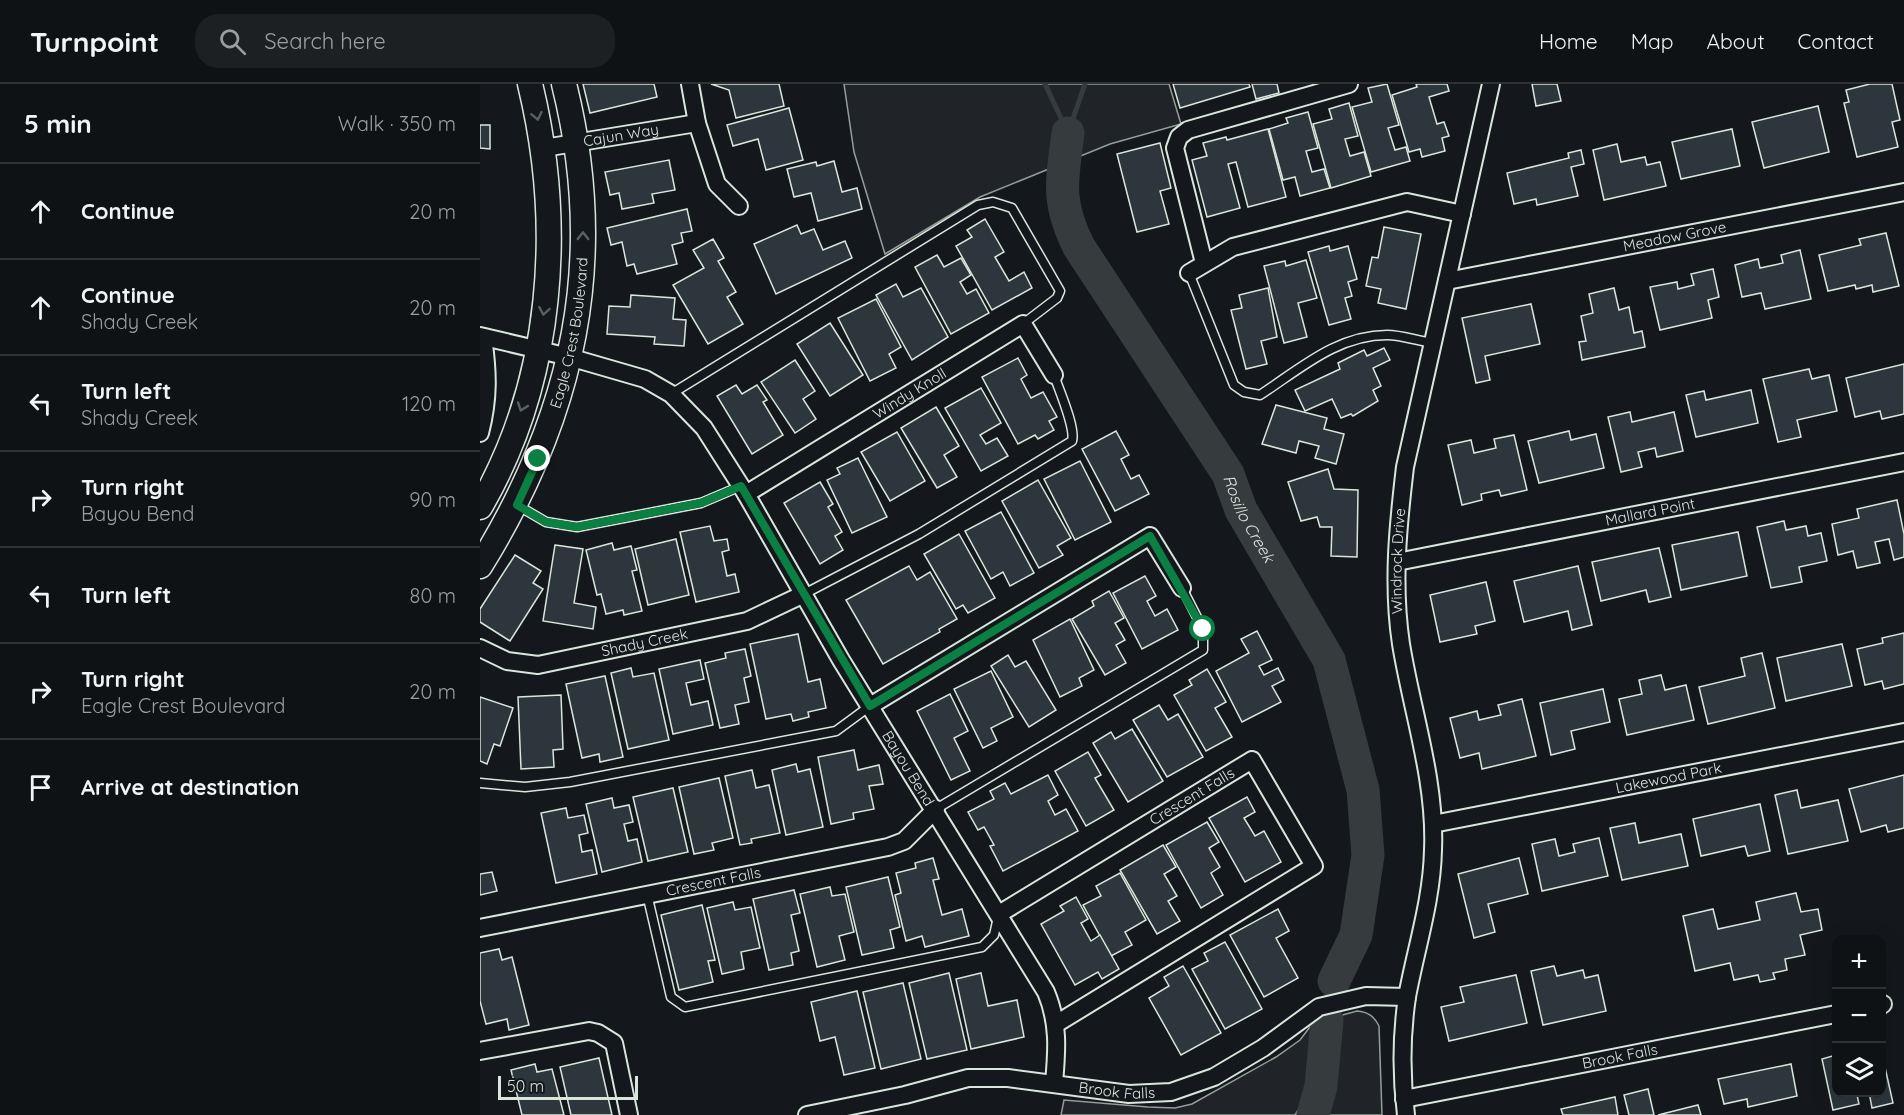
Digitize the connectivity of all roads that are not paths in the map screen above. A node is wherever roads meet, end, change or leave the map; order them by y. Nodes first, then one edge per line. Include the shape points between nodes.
1 (530, 84) edge
2 (564, 84) edge
3 (690, 84) edge
4 (1349, 84) edge
5 (1491, 84) edge
6 (697, 123) junction
7 (577, 142) junction
8 (544, 148) junction
9 (1904, 192) edge
10 (739, 206) dead end
11 (1462, 214) junction
12 (1204, 263) junction
13 (1190, 273) joint
14 (1447, 281) junction
15 (1023, 324) junction
16 (481, 337) edge
17 (1433, 343) junction
18 (537, 351) junction
19 (570, 357) junction
20 (1054, 375) joint
21 (671, 394) junction
22 (480, 433) edge
23 (1904, 462) edge
24 (744, 490) junction
25 (517, 505) junction
26 (480, 507) edge
27 (1397, 562) junction
28 (480, 566) edge
29 (1182, 588) joint
30 (804, 594) junction
31 (480, 648) edge
32 (870, 706) junction
33 (1904, 732) edge
34 (480, 783) edge
35 (936, 809) junction
36 (1433, 824) junction
37 (647, 894) junction
38 (999, 914) junction
39 (480, 927) edge
40 (1407, 998) junction
41 (1832, 1015) edge
42 (1056, 1024) junction
43 (480, 1051) edge
44 (1054, 1083) junction
45 (1405, 1107) edge
46 (868, 1109) edge
47 (629, 1115) edge
48 (807, 1115) edge

1 -> 8 main road, Eagle Crest Boulevard
2 - 7 main road, Eagle Crest Boulevard
3 - 6 street
4 - 12 street via 1188,130 1179,137 1175,148
5 - 11 street, Windrock Drive
6 - 7 street, Cajun Way
6 - 10 street via 717,184
7 - 8 street, Cajun Way
19 -> 7 main road, Eagle Crest Boulevard via 580,299 583,246 583,188
8 -> 18 main road, Eagle Crest Boulevard via 551,225 547,295
9 - 14 street, Meadow Grove
11 - 12 street via 1407,202 1233,247
11 - 14 street, Windrock Drive
12 - 13 street
13 - 17 lane via 1226,370 1234,385 1244,392 1260,395 1325,350 1357,338 1389,335
14 - 17 street, Windrock Drive
15 - 20 street
15 - 21 lane via 1060,291 1012,208 993,202 978,205
15 - 24 street, Windy Knoll
16 - 18 street, Bayou Bend
16 - 22 street via 487,364 488,404
17 - 27 street, Windrock Drive via 1405,467
18 - 19 street, Bayou Bend
18 -> 26 main road, Eagle Crest Boulevard via 508,448
19 - 21 street, Bayou Bend via 645,379
19 - 25 main road, Eagle Crest Boulevard via 559,400
20 - 30 lane via 1072,441 919,534
21 - 24 street, Bayou Bend via 704,428
23 - 27 street, Mallard Point
24 - 25 lane via 701,503 577,527 546,522
24 - 30 street, Bayou Bend
25 - 28 main road, Eagle Crest Boulevard
27 - 36 street, Windrock Drive via 1401,644
29 - 32 street via 1150,536
29 - 35 lane via 1203,629 1203,650
30 - 31 street, Shady Creek via 747,621 538,665 507,661
30 - 32 street, Bayou Bend
32 - 34 lane via 836,731 570,782 525,788
32 - 35 street, Bayou Bend
33 - 36 street, Lakewood Park
35 - 37 street, Crescent Falls via 904,841 888,847
35 - 38 street, Bayou Bend
36 - 40 street, Windrock Drive via 1431,879
37 - 38 lane via 671,997 685,1007 982,947 994,936
37 - 39 street, Crescent Falls
38 - 42 street, Bayou Bend via 1046,992
38 - 42 street, Crescent Falls via 1252,760 1314,866
40 - 44 street, Brook Falls via 1366,996 1318,1007 1224,1071 1171,1092 1130,1094
40 - 45 street, Windrock Drive via 1400,1064
41 - 45 street, Brook Falls
42 - 44 street, Bayou Bend
43 - 47 street via 589,1031 598,1033 614,1043
44 - 46 street, Brook Falls via 968,1078
46 - 48 street, Brook Falls

